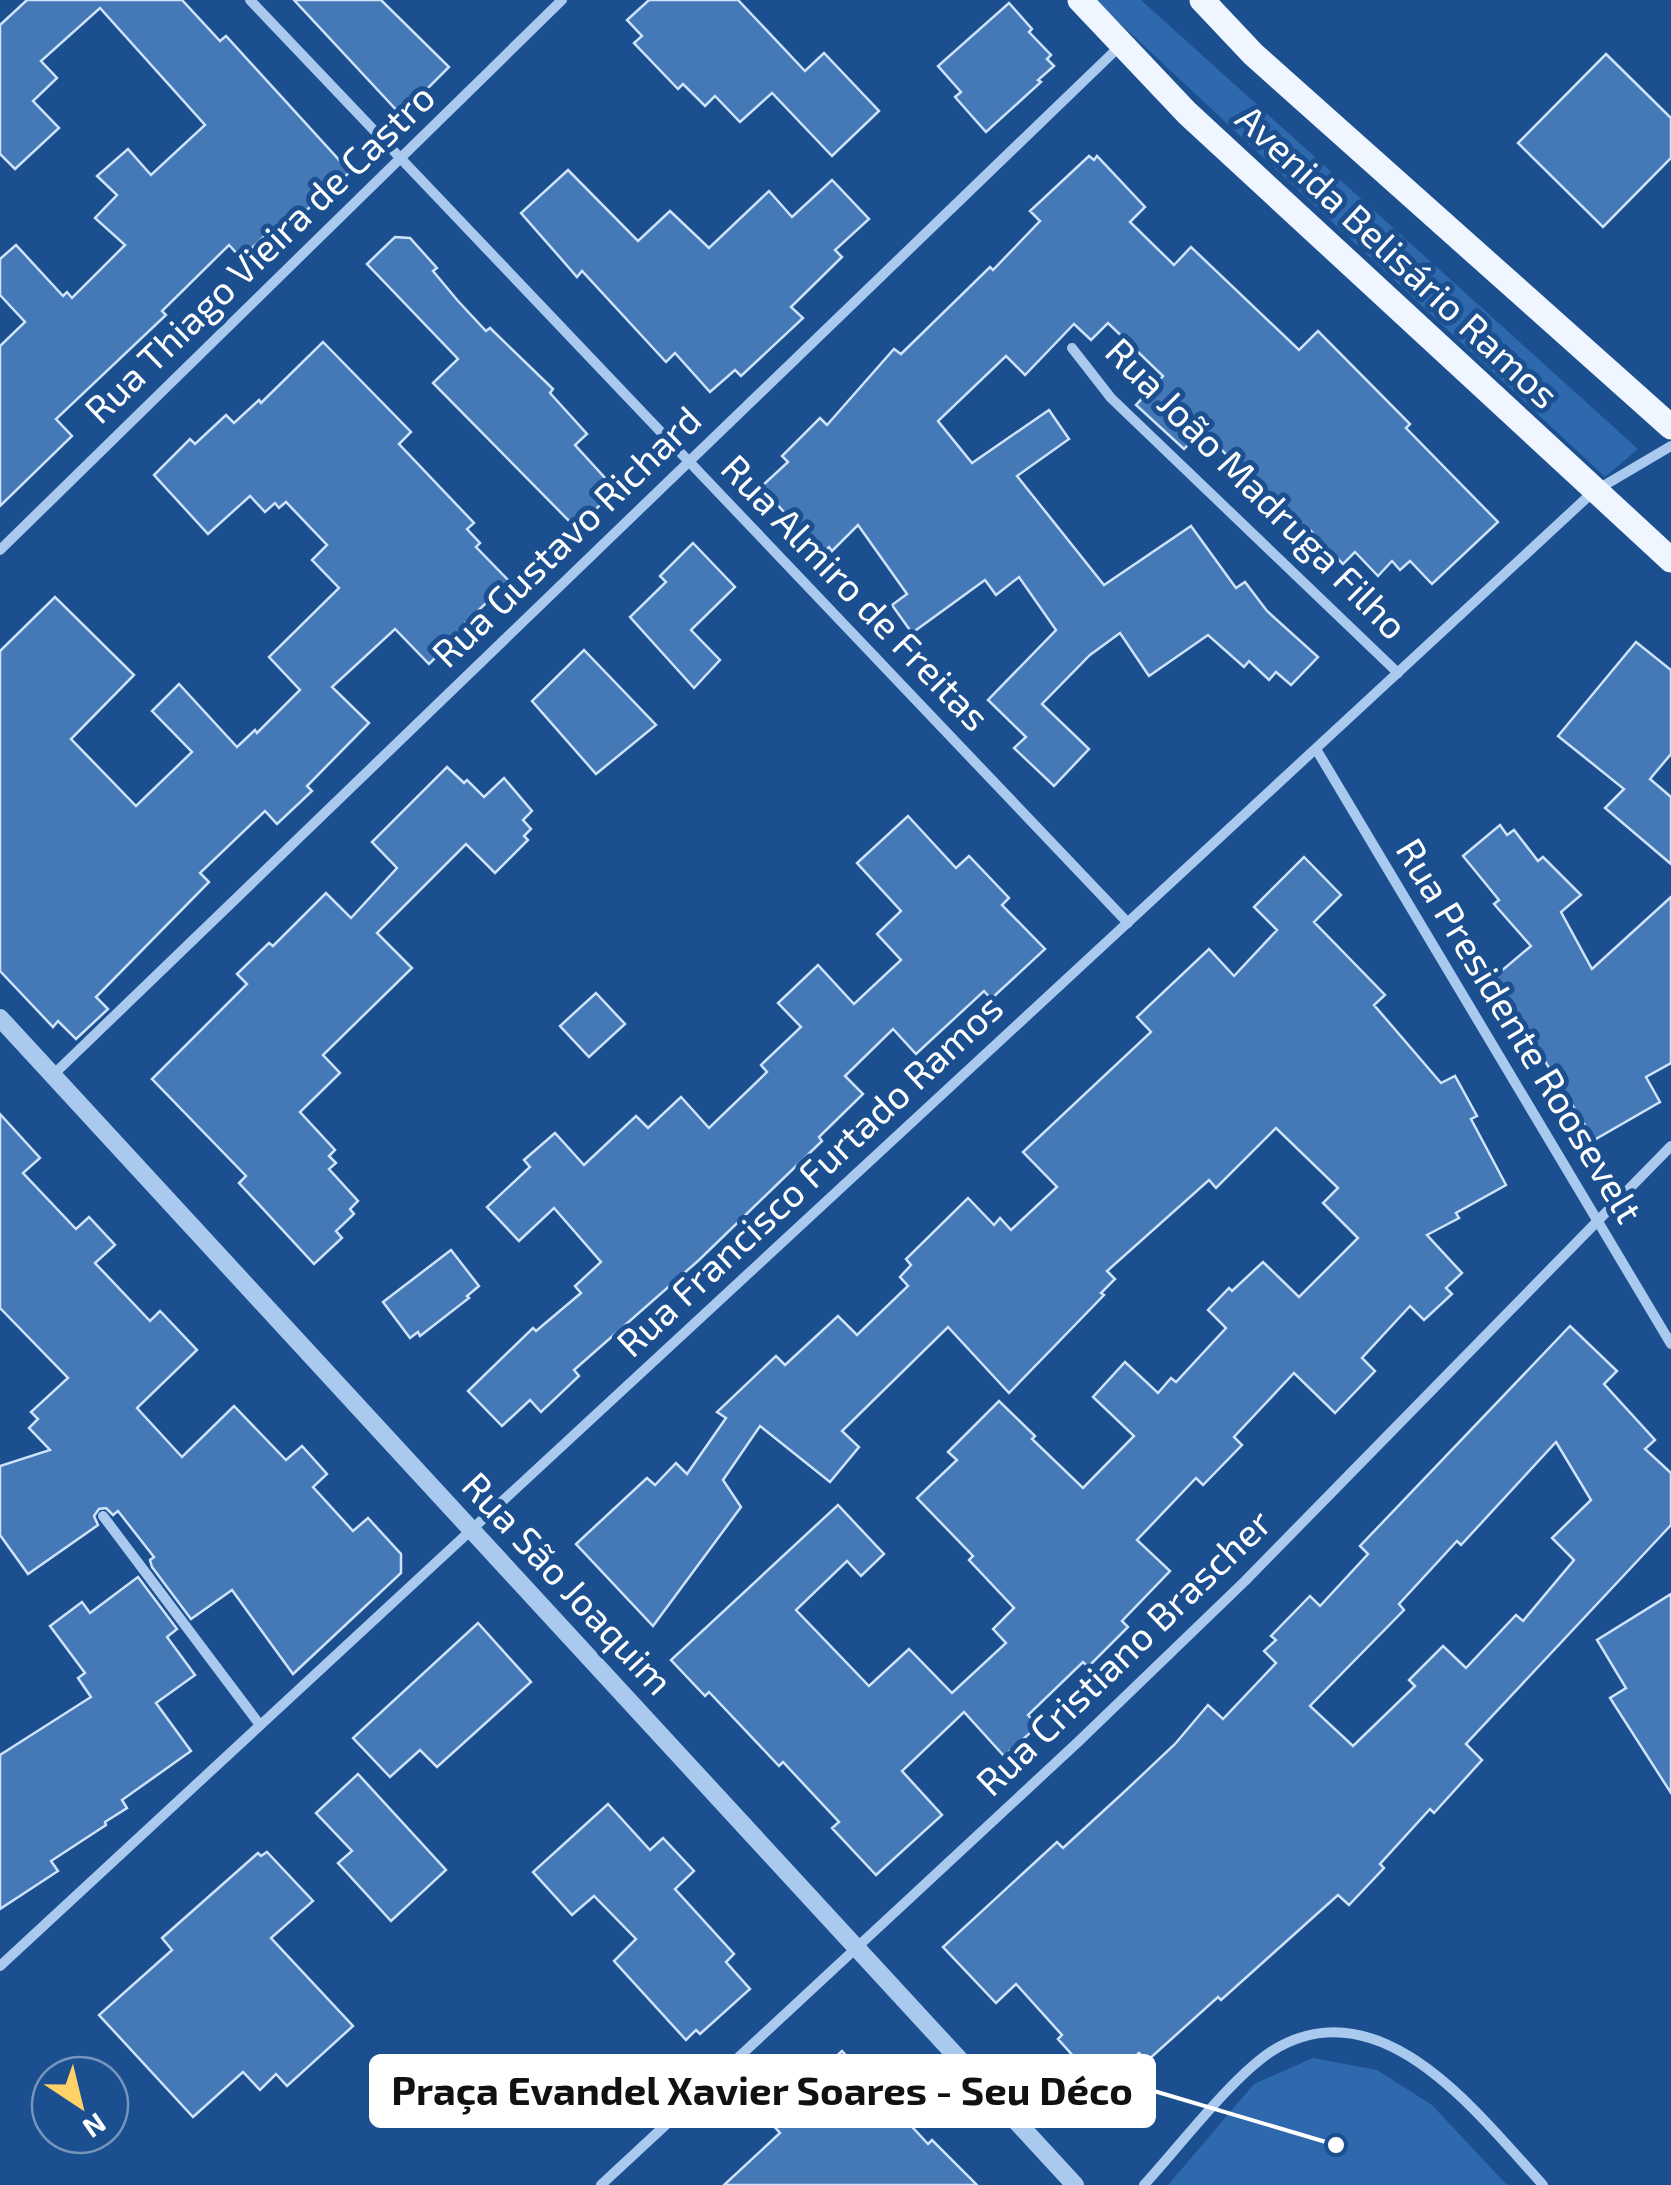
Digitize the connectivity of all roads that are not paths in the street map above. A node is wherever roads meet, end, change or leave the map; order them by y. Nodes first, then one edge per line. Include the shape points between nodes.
1 (250, 0) edge
2 (562, 0) edge
3 (1080, 0) edge
4 (1202, 0) edge
5 (1122, 44) junction
6 (400, 158) junction
7 (1072, 348) dead end
8 (1671, 426) edge
9 (1671, 446) edge
10 (689, 462) junction
11 (1594, 492) junction
12 (0, 550) edge
13 (1671, 560) edge
14 (1398, 673) junction
15 (1316, 749) junction
16 (1128, 923) junction
17 (4, 1020) edge
18 (54, 1074) junction
19 (1671, 1146) edge
20 (1598, 1222) junction
21 (1671, 1344) edge
22 (103, 1516) dead end
23 (472, 1529) junction
24 (260, 1726) junction
25 (857, 1947) junction
26 (0, 1966) edge
27 (602, 2185) edge
28 (1075, 2185) edge
29 (1144, 2185) edge
30 (1543, 2185) edge

1 - 6 street, Rua Almiro de Freitas
2 - 6 street, Rua Thiago Vieira de Castro
3 - 5 main road, Avenida Belisário Ramos
4 - 8 main road, Avenida Belisário Ramos via 1253,54
5 - 10 street, Rua Gustavo Richard
5 - 11 main road, Avenida Belisário Ramos via 1187,113
6 - 10 street, Rua Almiro de Freitas
6 - 12 street, Rua Thiago Vieira de Castro
7 - 14 street, Rua João Madruga Filho via 1111,398
9 - 11 street, Rua Francisco Furtado Ramos
10 - 16 street, Rua Almiro de Freitas
10 - 18 street, Rua Gustavo Richard
11 - 13 main road, Avenida Belisário Ramos
11 - 14 street, Rua Francisco Furtado Ramos
14 - 15 street, Rua Francisco Furtado Ramos
15 - 16 street, Rua Francisco Furtado Ramos
15 - 20 street, Rua Presidente Roosevelt
16 - 23 street, Rua Francisco Furtado Ramos
17 - 18 street, Rua São Joaquim
18 - 23 street, Rua São Joaquim
19 - 20 street, Rua Cristiano Brascher
20 - 21 street, Rua Presidente Roosevelt
20 - 25 street, Rua Cristiano Brascher via 1246,1581
22 - 24 street
23 - 24 street, Rua Francisco Furtado Ramos
23 - 25 street, Rua São Joaquim
24 - 26 street, Rua Francisco Furtado Ramos
25 - 27 street, Rua Cristiano Brascher
25 - 28 street, Rua São Joaquim
29 - 30 street via 1273,2050 1340,2032 1420,2062

